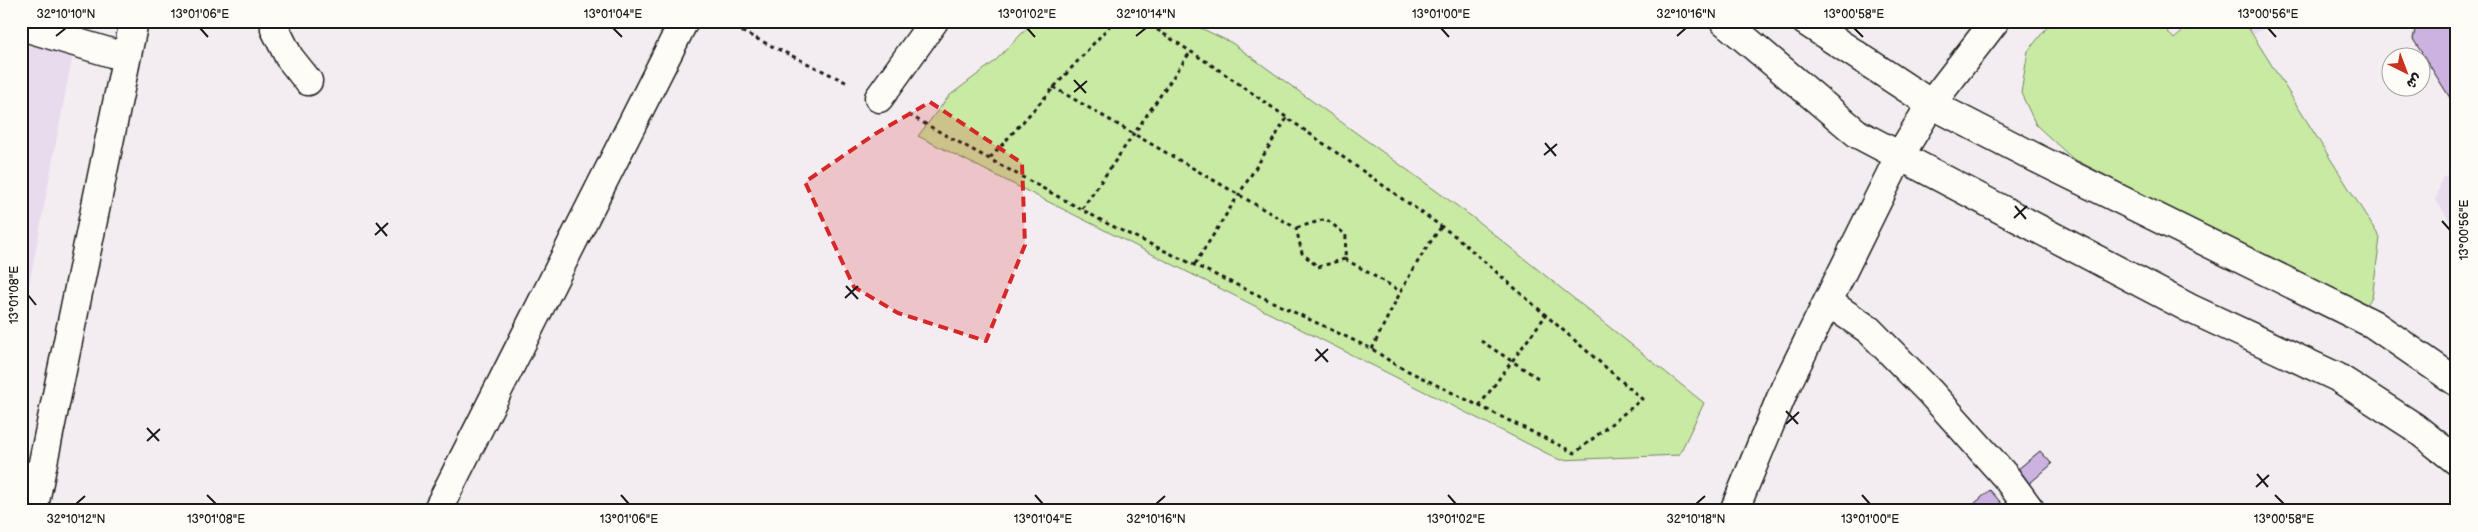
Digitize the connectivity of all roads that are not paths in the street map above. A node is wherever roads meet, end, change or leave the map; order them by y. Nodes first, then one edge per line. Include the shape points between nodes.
1 (134, 21) edge
2 (277, 21) edge
3 (684, 21) edge
4 (934, 21) edge
5 (1724, 21) edge
6 (1805, 21) edge
7 (1995, 21) edge
8 (21, 26) edge
9 (125, 57) junction
10 (308, 81) dead end
11 (879, 98) dead end
12 (1931, 104) junction
13 (1899, 158) junction
14 (1828, 302) junction
15 (2457, 382) edge
16 (2457, 461) edge
17 (30, 476) edge
18 (33, 511) edge
19 (437, 511) edge
20 (1734, 511) edge
21 (2031, 511) edge

1 - 9 street
2 - 10 street via 275,29 289,57
3 - 19 street
4 - 11 street
5 - 13 street via 1858,134
6 - 12 street
7 - 12 street
8 - 9 street
9 - 17 street
12 - 13 street
12 - 15 street via 2374,324
13 - 14 street
13 - 16 street via 2189,308 2337,377 2413,426
14 - 20 street via 1785,388
14 - 21 street via 1869,330 1930,392 2006,477
17 - 18 street

